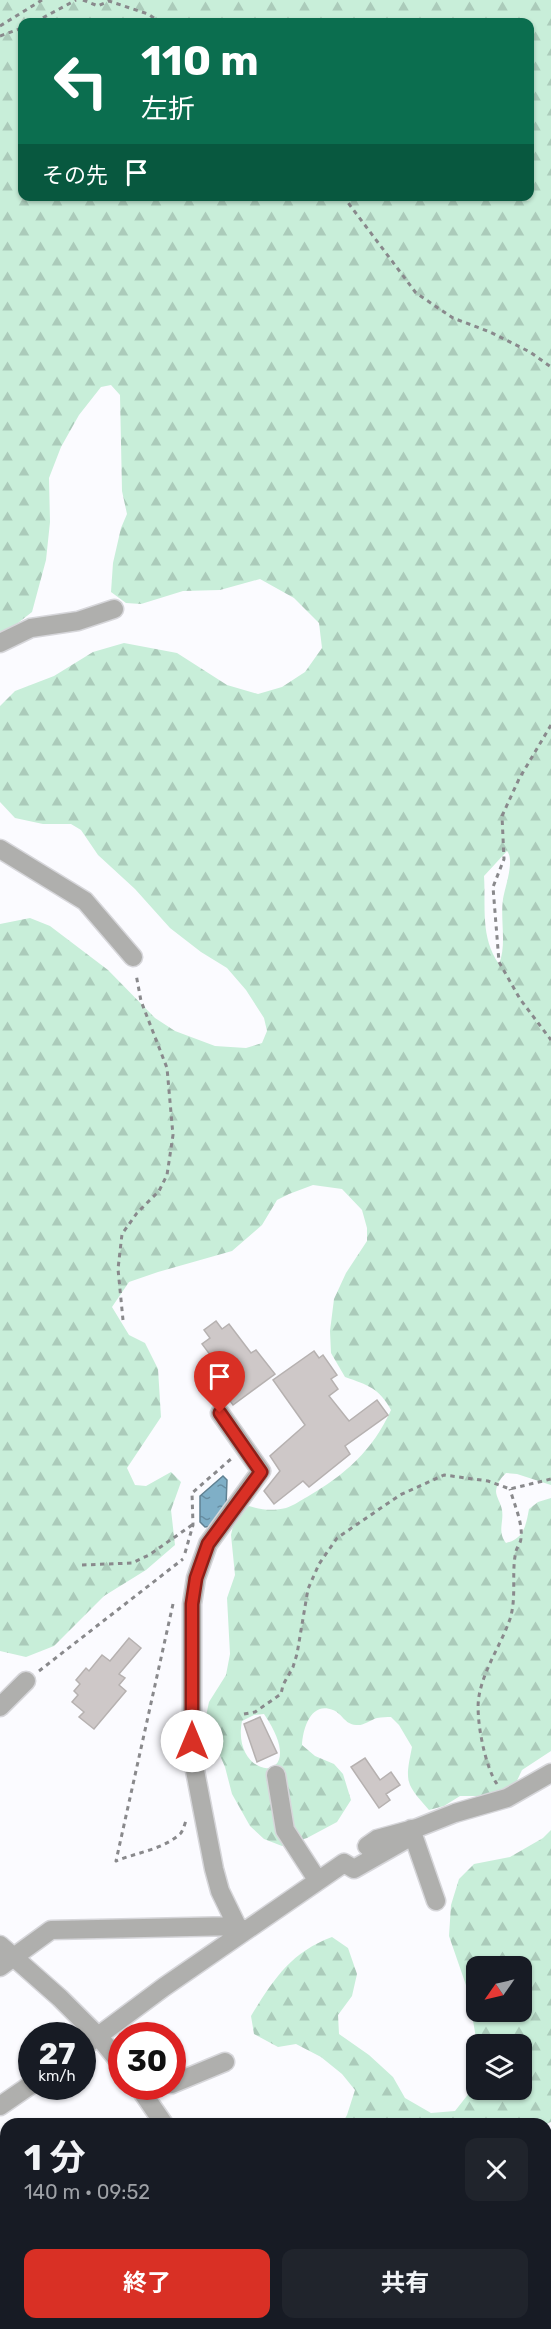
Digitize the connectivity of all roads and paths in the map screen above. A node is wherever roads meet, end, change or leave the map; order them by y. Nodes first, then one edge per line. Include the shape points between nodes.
1 (42, 0) edge
2 (76, 0) edge
3 (83, 0) edge
4 (42, 18) edge
5 (154, 18) edge
6 (0, 26) edge
7 (18, 29) edge
8 (0, 36) edge
9 (347, 201) edge
10 (551, 366) edge
11 (114, 609) dead end
12 (0, 643) edge
13 (551, 725) edge
14 (0, 849) edge
15 (133, 957) joint
16 (551, 1040) edge
17 (123, 1320) dead end
18 (220, 1413) dead end
19 (245, 1447) junction
20 (551, 1479) edge
21 (510, 1489) junction
22 (193, 1525) junction
23 (183, 1561) junction
24 (82, 1565) dead end
25 (180, 1572) dead end
26 (176, 1594) dead end
27 (26, 1681) joint
28 (0, 1707) edge
29 (244, 1714) dead end
30 (551, 1773) edge
31 (276, 1775) dead end
32 (507, 1798) junction
33 (190, 1811) dead end
34 (411, 1833) junction
35 (367, 1846) dead end
36 (318, 1881) junction
37 (436, 1901) dead end
38 (241, 1928) junction
39 (4, 1956) edge
40 (99, 2037) junction
41 (96, 2039) edge
42 (108, 2048) edge
43 (225, 2062) dead end
44 (186, 2078) edge
45 (18, 2094) edge
46 (148, 2100) edge
47 (0, 2106) edge
48 (160, 2118) edge

1 - 6 path
2 - 4 path
3 - 5 path via 98,6 109,1
7 - 8 path
9 - 10 path via 416,293 453,318 490,332
11 - 12 street via 78,621 31,628
13 - 16 path via 502,816 504,859 493,887 500,962 520,999
14 - 15 street via 85,901
15 - 17 path via 141,1000 167,1068 173,1135 167,1175 159,1191 122,1234 118,1269
18 - 19 street
19 - 22 path via 192,1492
19 - 38 street via 261,1472 208,1544 192,1604 192,1755 220,1891
20 - 21 path
21 - 29 path via 488,1481 444,1475 400,1495 337,1538 308,1589 294,1667 282,1694 255,1712
21 - 32 path via 521,1538 516,1552 514,1596 510,1619 479,1697 486,1757 491,1775
22 - 23 path
22 - 24 path via 132,1563
23 - 25 path
23 - 27 path
26 - 33 path via 116,1861 159,1846 182,1832
27 - 28 street
30 - 32 street
31 - 36 street via 285,1830
32 - 34 street via 455,1813
34 - 35 street via 377,1839
34 - 36 street via 354,1869 344,1863
34 - 37 street
36 - 38 street
38 - 39 street via 51,1930
38 - 40 street
39 - 40 street via 60,1998
40 - 41 street
40 - 42 street
43 - 44 street
45 - 47 street
46 - 48 street

